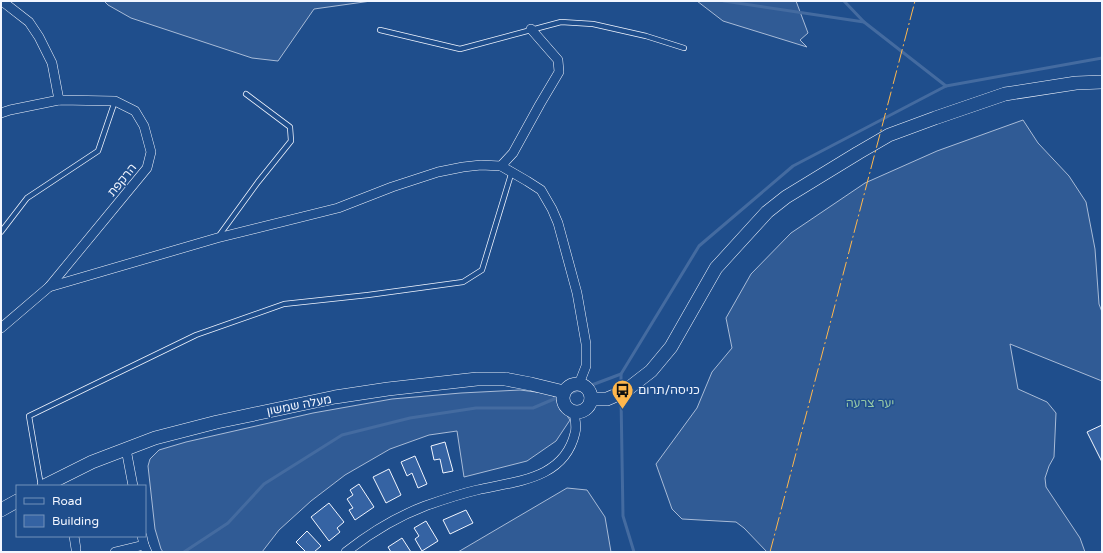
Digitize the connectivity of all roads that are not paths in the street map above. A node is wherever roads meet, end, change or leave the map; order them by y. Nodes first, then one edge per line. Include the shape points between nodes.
1 (2, 1) edge
2 (531, 29) junction
3 (380, 30) dead end
4 (684, 48) dead end
5 (1102, 82) edge
6 (246, 94) dead end
7 (59, 100) junction
8 (115, 101) junction
9 (1, 113) edge
10 (501, 166) junction
11 (512, 171) junction
12 (1, 232) edge
13 (217, 238) junction
14 (49, 287) junction
15 (1, 328) edge
16 (579, 384) junction
17 (564, 392) junction
18 (591, 399) junction
19 (574, 412) junction
20 (126, 449) junction
21 (64, 481) edge
22 (43, 485) edge
23 (47, 485) edge
24 (133, 485) edge
25 (16, 502) edge
26 (1, 510) edge
27 (74, 537) edge
28 (145, 544) edge
29 (76, 549) dead end
30 (115, 552) edge
31 (346, 552) edge

1 - 7 street via 29,22 39,37 52,63
2 - 3 lane via 460,49
2 - 4 lane via 562,22 593,24
2 - 10 street via 558,60 559,72 513,153
5 - 18 main road via 1076,83 1006,94 935,118 889,135 786,196 767,212 716,268 671,347 651,371 614,396 607,399
6 - 13 lane via 290,127 291,141
7 - 8 street, הרקפת
7 - 9 street, הרקפת
8 - 12 lane via 98,151 28,198
8 - 14 street, הרקפת via 135,110 144,126 151,152 147,168
10 - 11 street
10 - 13 street via 481,165 438,172 338,208
11 - 16 street via 541,190 558,223 586,344 586,366
11 - 22 lane via 482,270 463,282 284,304 196,335 29,416
13 - 14 street
14 - 15 street
16 - 17 main road via 570,386
16 - 18 main road via 588,389
17 - 19 main road via 564,405
17 - 20 main road, מעלה שמשון via 504,379 431,383 335,397 276,409 155,438
18 - 19 main road via 586,410
19 - 31 street via 576,432 569,449 560,462 545,473 425,506 381,527
20 - 21 main road, מעלה שמשון via 92,462
20 - 24 street
21 - 23 main road, מעלה שמשון
25 - 26 main road
27 - 29 street
28 - 30 street

